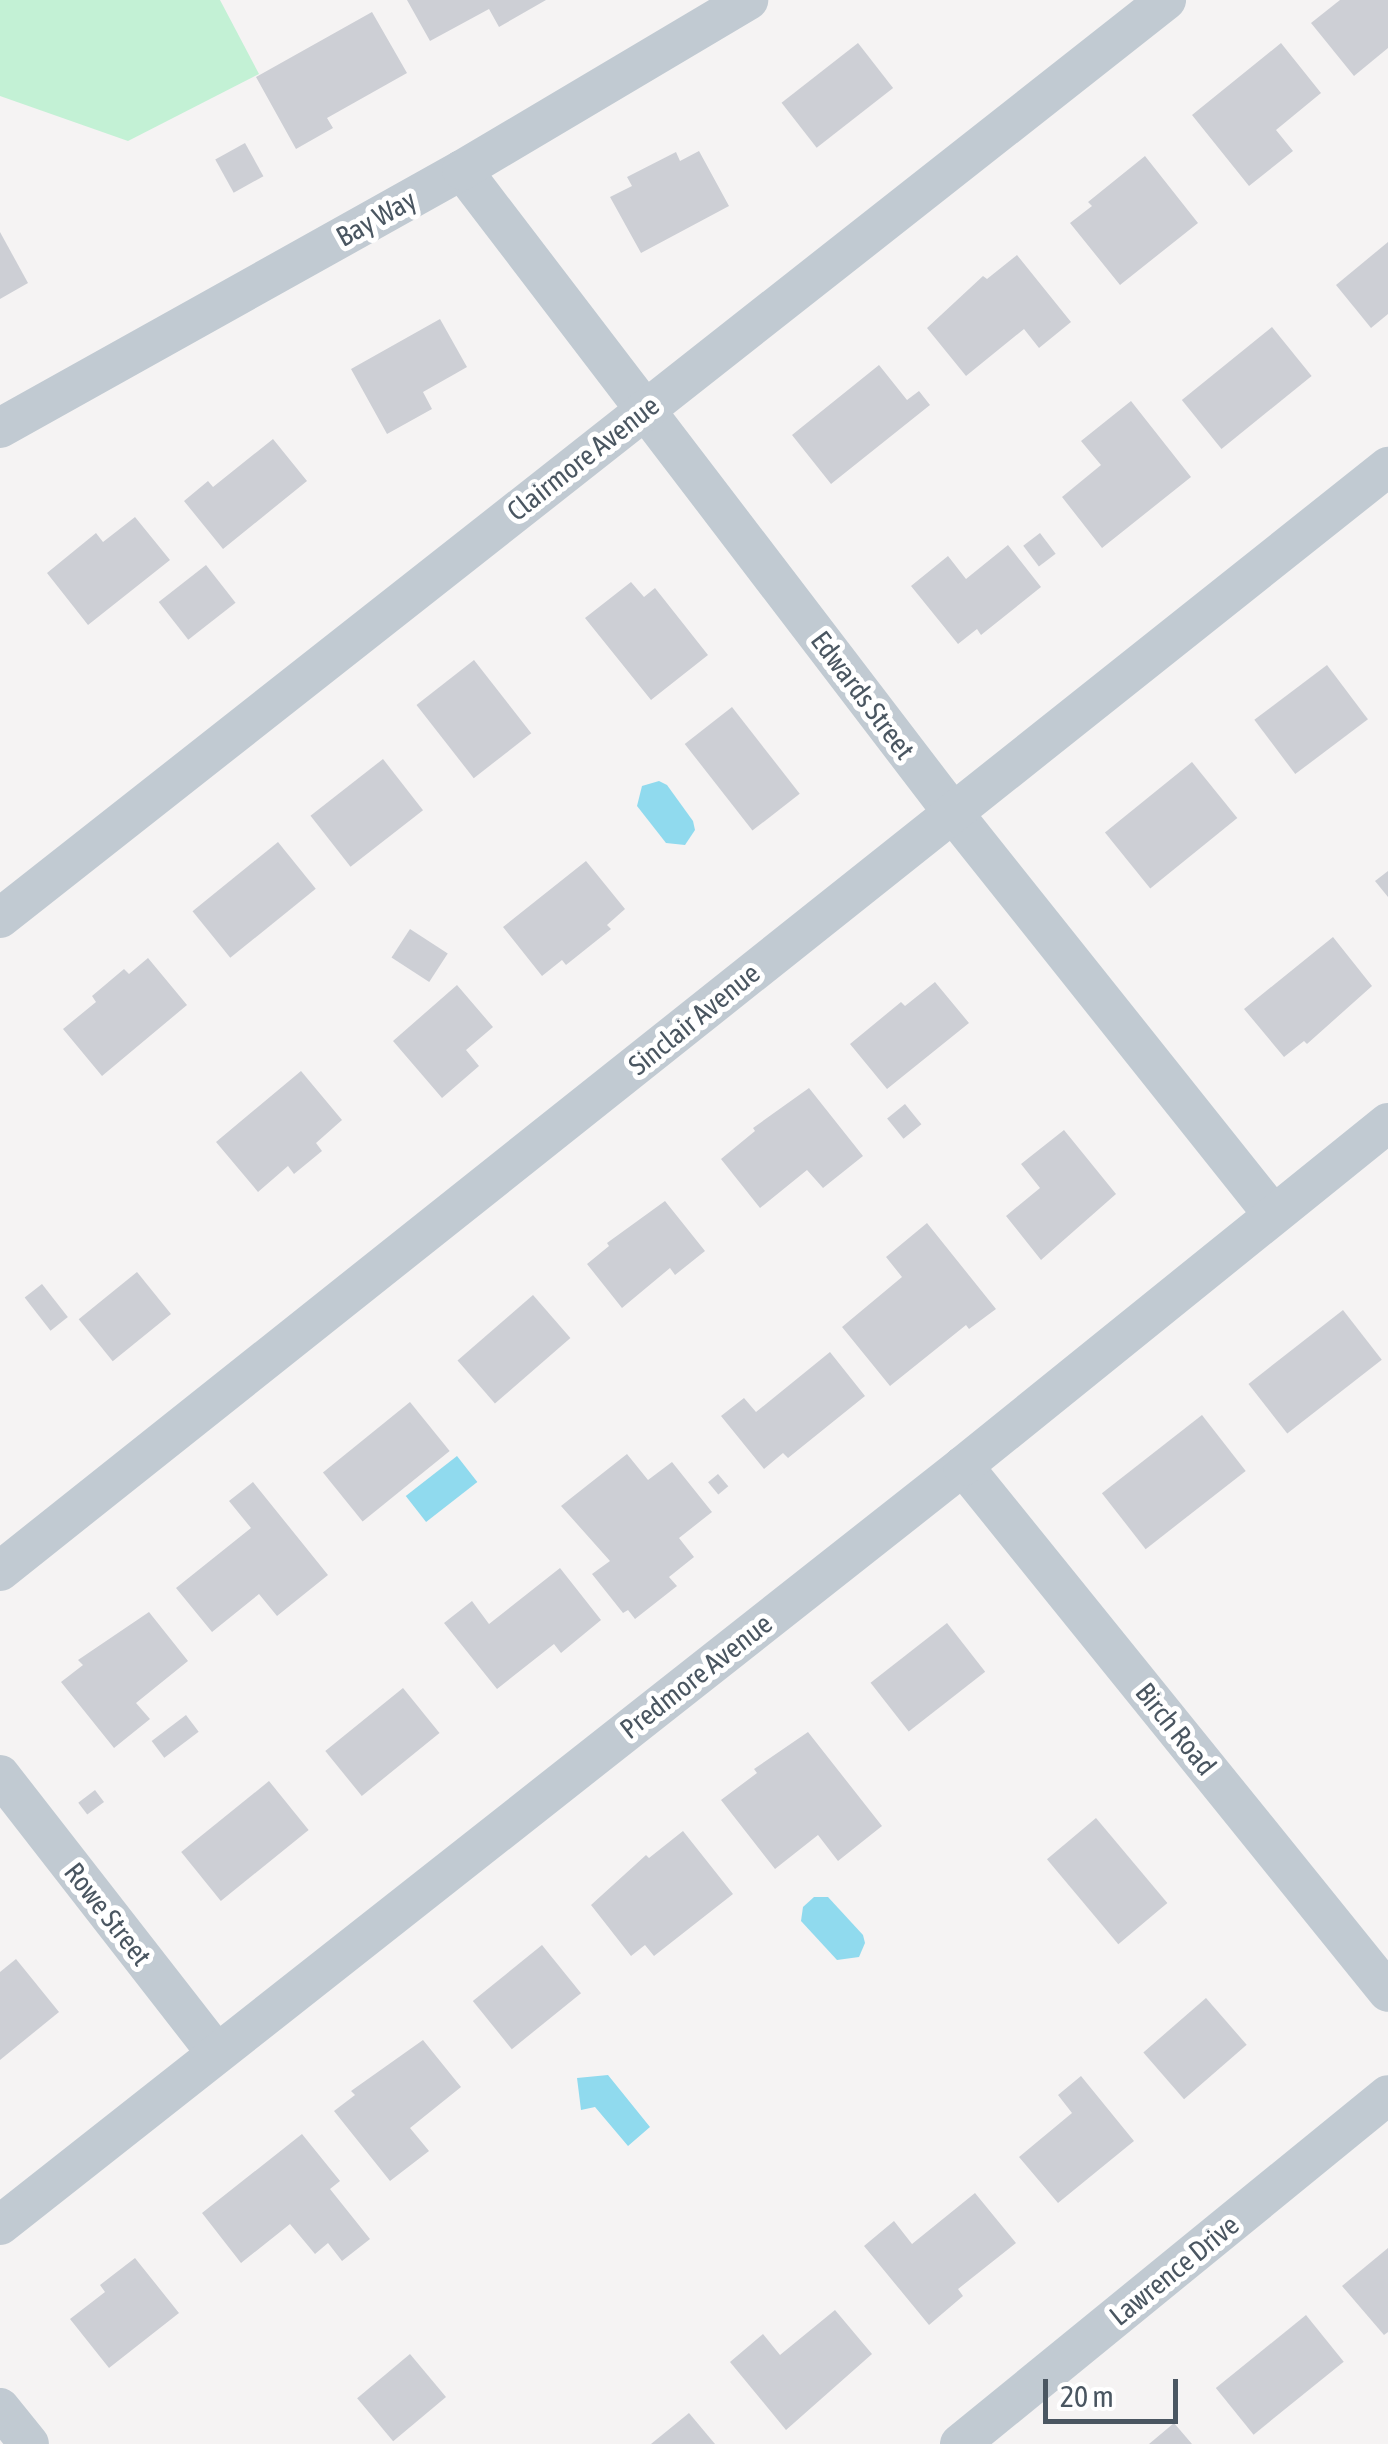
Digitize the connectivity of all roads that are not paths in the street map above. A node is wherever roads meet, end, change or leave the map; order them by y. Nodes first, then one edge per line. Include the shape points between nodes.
1 (748, 0) edge
2 (1166, 0) edge
3 (462, 170) junction
4 (646, 408) junction
5 (0, 428) edge
6 (1388, 467) edge
7 (952, 814) junction
8 (0, 918) edge
9 (1388, 1122) edge
10 (1272, 1213) junction
11 (963, 1466) junction
12 (0, 1571) edge
13 (0, 1775) edge
14 (1388, 1992) edge
15 (216, 2052) junction
16 (1388, 2095) edge
17 (0, 2225) edge
18 (0, 2408) edge
19 (29, 2444) edge
20 (960, 2444) edge

1 - 3 street, Bay Way
2 - 4 street, Clairmore Avenue
3 - 4 street, Edwards Street
3 - 5 street, Bay Way
4 - 7 street, Edwards Street
4 - 8 street, Clairmore Avenue
6 - 7 street, Sinclair Avenue
7 - 10 street, Edwards Street
7 - 12 street, Sinclair Avenue
9 - 10 street, Predmore Avenue
10 - 11 street, Predmore Avenue
11 - 14 street, Birch Road
11 - 15 street, Predmore Avenue
13 - 15 street, Rowe Street
15 - 17 street, Predmore Avenue
16 - 20 street, Lawrence Drive
18 - 19 street

